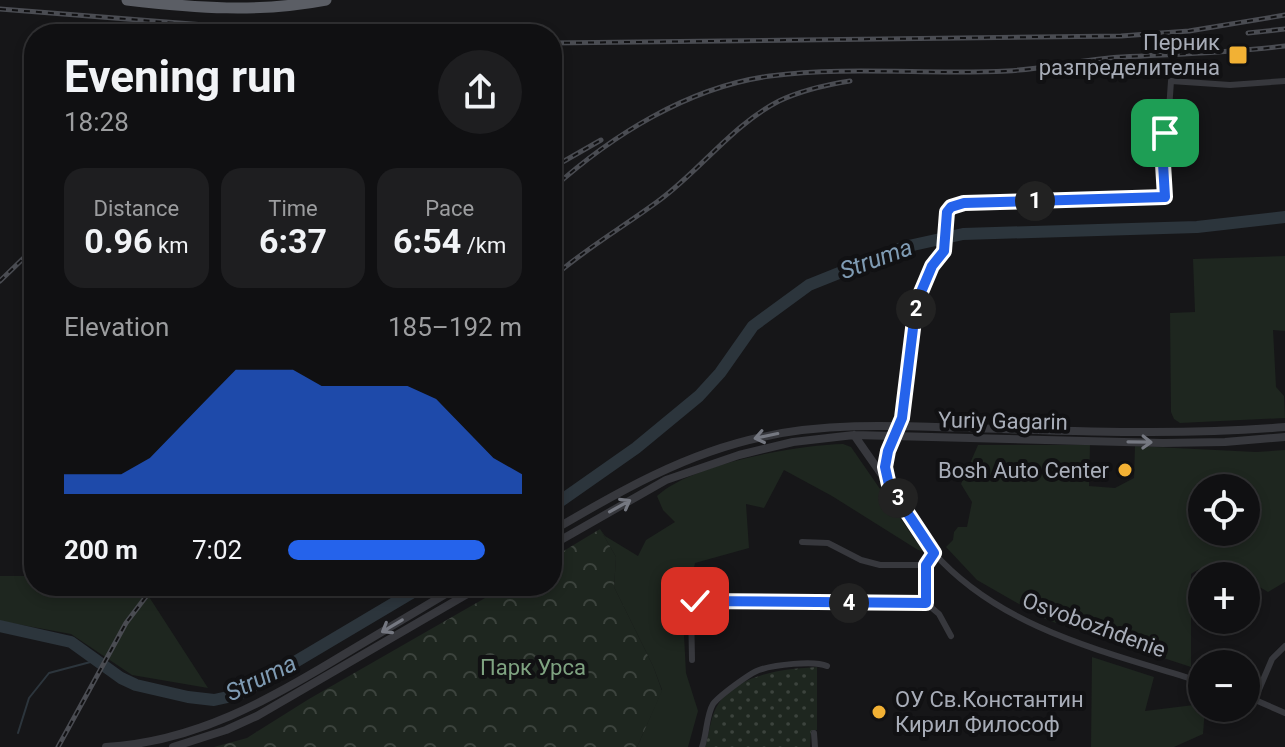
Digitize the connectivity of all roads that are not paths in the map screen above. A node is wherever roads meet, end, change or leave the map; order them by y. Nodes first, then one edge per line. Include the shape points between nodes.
1 (127, 0) edge
2 (326, 0) edge
3 (1285, 81) edge
4 (899, 426) junction
5 (1285, 427) edge
6 (854, 435) junction
7 (894, 436) junction
8 (1285, 437) edge
9 (889, 485) junction
10 (562, 526) edge
11 (562, 539) edge
12 (802, 542) dead end
13 (934, 553) junction
14 (926, 565) junction
15 (442, 596) edge
16 (464, 596) edge
17 (926, 603) junction
18 (951, 636) dead end
19 (1285, 646) edge
20 (692, 660) dead end
21 (827, 666) dead end
22 (1188, 678) edge
23 (1260, 687) edge
24 (1260, 701) edge
25 (1285, 713) edge
26 (814, 733) dead end
27 (106, 747) edge
28 (173, 747) edge
29 (702, 747) edge
30 (815, 747) edge

1 - 2 highway via 221,10
3 - 4 street via 1171,81 1162,147 1165,197 951,207 944,251 916,304
4 - 5 street, Yuriy Gagarin via 1186,432
4 - 7 street
4 -> 10 street, Yuriy Gagarin via 794,431 735,444 663,470
6 - 7 street, Yuriy Gagarin
6 - 9 street
11 -> 6 street, Yuriy Gagarin via 691,471 793,442
7 -> 8 street, Yuriy Gagarin via 1163,443
7 - 9 street via 885,467
9 - 13 street, Osvobozhdenie
12 - 14 street via 828,543 880,565
13 - 14 street
13 - 22 street, Osvobozhdenie via 989,602 1039,628
14 - 17 street
15 -> 27 street via 236,715 152,742
16 - 28 street via 257,716
17 - 18 street
17 - 20 street via 695,601
19 - 23 street via 1272,659
21 - 29 street via 806,662 755,671 715,701
24 - 25 street
26 - 30 street

